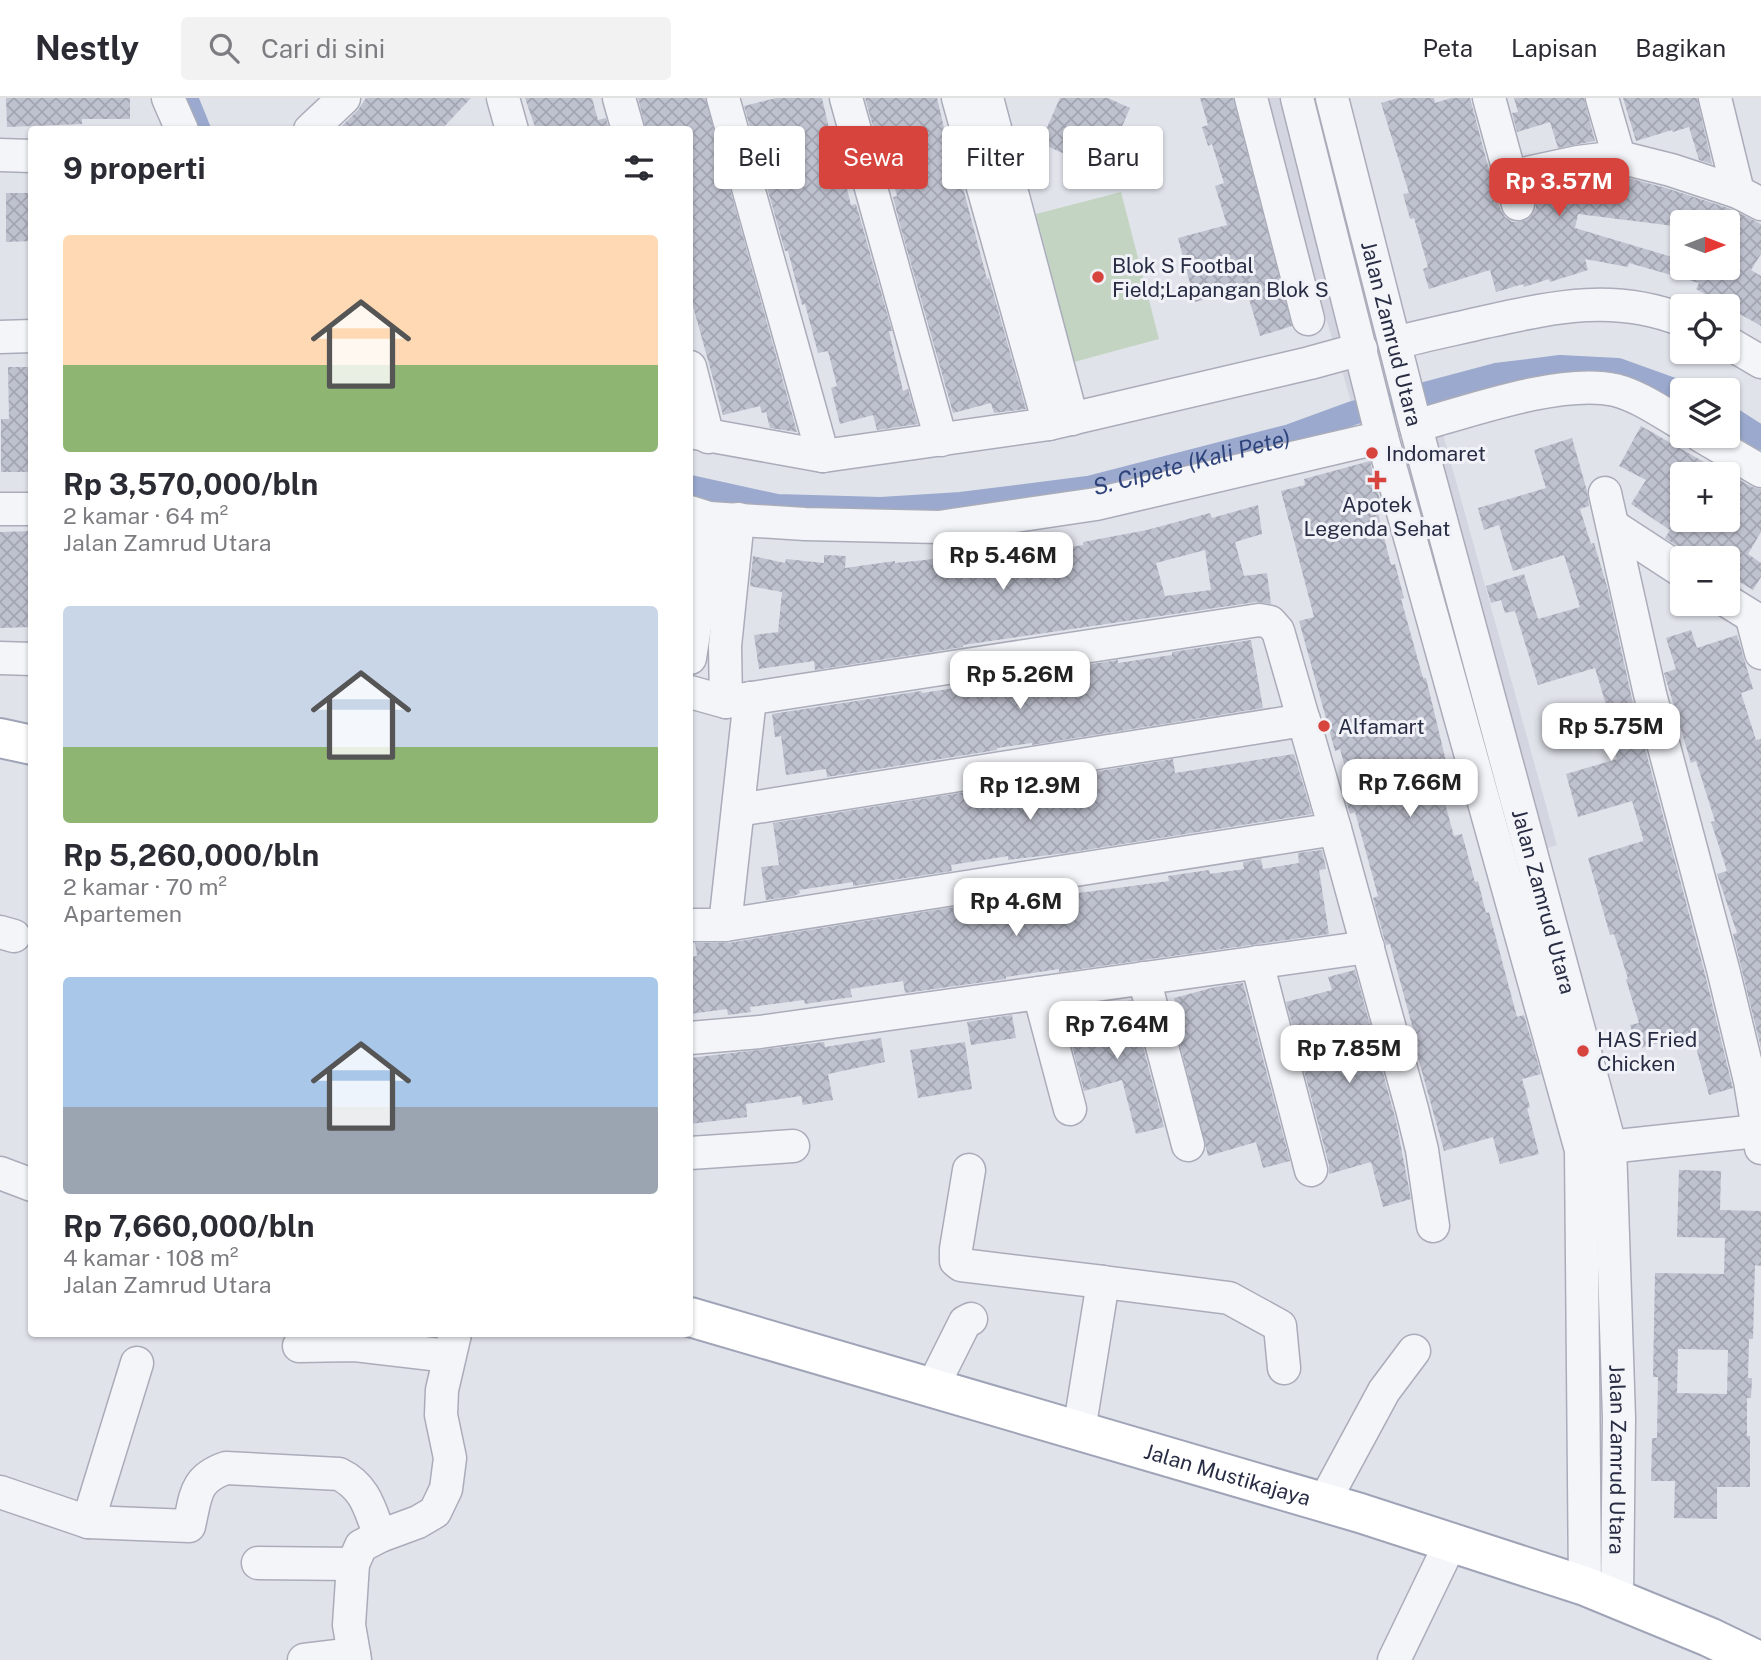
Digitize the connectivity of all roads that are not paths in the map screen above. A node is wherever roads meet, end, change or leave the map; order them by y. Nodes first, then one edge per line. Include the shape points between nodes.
1 (168, 98) edge
2 (344, 98) edge
3 (619, 98) edge
4 (723, 98) edge
5 (846, 98) edge
6 (958, 98) edge
7 (987, 98) edge
8 (1251, 98) edge
9 (1297, 98) edge
10 (1332, 98) edge
11 (1489, 98) edge
12 (1602, 98) edge
13 (1715, 98) edge
14 (180, 126) edge
15 (314, 126) edge
16 (627, 126) edge
17 (0, 155) edge
18 (28, 156) edge
19 (1619, 157) junction
20 (1749, 198) edge
21 (1670, 315) edge
22 (1308, 320) dead end
23 (0, 337) edge
24 (28, 337) edge
25 (1396, 346) junction
26 (1740, 350) edge
27 (1362, 353) junction
28 (1761, 362) edge
29 (693, 390) edge
30 (1670, 417) edge
31 (1061, 421) junction
32 (1415, 423) junction
33 (1380, 430) junction
34 (699, 435) edge
35 (941, 440) junction
36 (1722, 448) edge
37 (823, 456) junction
38 (1761, 471) edge
39 (1605, 493) dead end
40 (0, 509) edge
41 (28, 509) edge
42 (712, 516) edge
43 (1613, 526) junction
44 (1670, 563) edge
45 (1747, 614) edge
46 (693, 640) edge
47 (1761, 653) edge
48 (0, 658) edge
49 (28, 659) edge
50 (693, 692) edge
51 (738, 700) junction
52 (1304, 720) junction
53 (0, 738) edge
54 (28, 744) edge
55 (737, 810) junction
56 (1335, 830) junction
57 (693, 925) edge
58 (725, 925) junction
59 (1367, 947) junction
60 (1258, 962) junction
61 (1144, 978) junction
62 (1039, 993) junction
63 (693, 1038) edge
64 (1756, 1080) edge
65 (1070, 1109) dead end
66 (1759, 1140) edge
67 (1188, 1145) dead end
68 (793, 1146) dead end
69 (1596, 1148) junction
70 (693, 1153) edge
71 (969, 1170) dead end
72 (1311, 1170) dead end
73 (0, 1173) edge
74 (28, 1184) edge
75 (1433, 1226) dead end
76 (1103, 1282) junction
77 (693, 1318) edge
78 (971, 1319) dead end
79 (452, 1345) edge
80 (299, 1346) dead end
81 (1414, 1351) dead end
82 (137, 1363) dead end
83 (1284, 1368) dead end
84 (932, 1388) junction
85 (1584, 1418) junction
86 (1619, 1418) junction
87 (1079, 1431) junction
88 (0, 1492) edge
89 (1324, 1502) junction
90 (88, 1522) junction
91 (380, 1536) junction
92 (1450, 1544) junction
93 (258, 1563) dead end
94 (353, 1564) junction
95 (1601, 1592) junction
96 (354, 1657) edge
97 (304, 1660) edge
98 (1394, 1660) edge
99 (1757, 1660) edge

1 - 14 street
2 - 15 street
3 - 16 street
4 - 37 street
5 - 35 street
6 - 31 street
7 - 31 street
8 - 22 street
9 - 27 street, Jalan Zamrud Utara
10 - 25 street, Jalan Zamrud Utara
11 - 19 street via 1513,190 1578,162
12 - 19 street
13 - 20 street
17 - 18 street
19 - 20 street
21 - 25 street via 1591,303 1544,309
23 - 24 street
25 - 32 street, Jalan Zamrud Utara
26 - 28 street
27 - 31 street
27 - 33 street, Jalan Zamrud Utara
29 - 34 street
30 - 32 street via 1632,395 1594,387 1527,396
31 - 35 street
32 - 69 street, Jalan Zamrud Utara
33 - 42 street via 1096,504 939,527
33 - 69 street, Jalan Zamrud Utara
34 - 37 street
35 - 37 street
36 - 38 street
39 - 43 street
40 - 41 street
42 - 46 street
42 - 51 street via 725,646
43 - 44 street
43 - 64 street via 1650,694
45 - 47 street
48 - 49 street
50 - 51 street
51 - 52 street via 1259,620 1270,622 1278,631
51 - 55 street
52 - 55 street
52 - 56 street
53 - 54 main road
55 - 58 street
56 - 58 street
56 - 59 street
57 - 58 street
59 - 60 street
59 - 75 street via 1422,1150
60 - 61 street
60 - 72 street
61 - 62 street
61 - 67 street
62 - 63 street
62 - 65 street
64 - 66 street
66 - 69 street
68 - 70 street
69 - 85 street, Jalan Zamrud Utara
69 - 86 street, Jalan Zamrud Utara
71 - 76 street via 956,1261
73 - 74 street
76 - 83 street via 1229,1298 1280,1326
76 - 87 street
77 - 84 main road, Jalan Mustikajaya
78 - 84 street via 965,1322
79 - 80 street
79 - 91 street via 442,1390 441,1415 450,1458 446,1489 435,1512
81 - 89 street via 1384,1391
82 - 90 street
84 - 87 main road, Jalan Mustikajaya
85 - 86 street
85 - 95 street, Jalan Zamrud Utara
86 - 95 street, Jalan Zamrud Utara
87 - 89 main road, Jalan Mustikajaya
88 - 90 street
89 - 92 main road, Jalan Mustikajaya
90 - 91 street via 189,1526 203,1479 226,1468 340,1474 354,1481 364,1494
91 - 94 street via 361,1546
92 - 95 main road, Jalan Mustikajaya
92 - 98 street
93 - 94 street
94 - 96 street via 349,1625
95 - 99 main road, Jalan Mustikajaya
96 - 97 street

